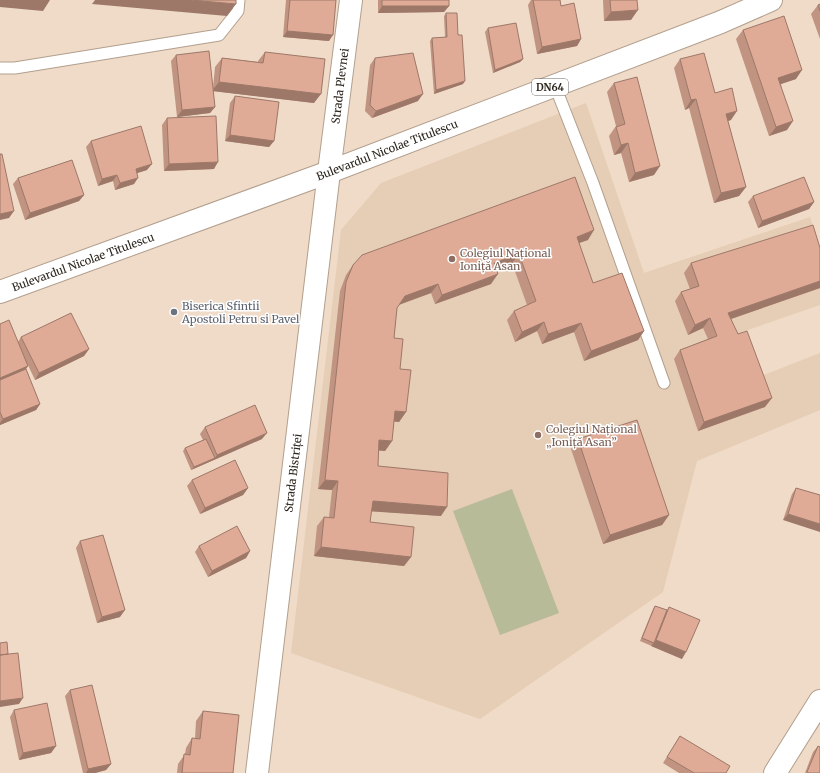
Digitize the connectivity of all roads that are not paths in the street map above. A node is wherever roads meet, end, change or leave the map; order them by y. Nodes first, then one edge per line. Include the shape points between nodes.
1 (239, 0) edge
2 (351, 0) edge
3 (771, 0) edge
4 (0, 68) edge
5 (554, 86) junction
6 (329, 172) junction
7 (0, 292) edge
8 (664, 383) dead end
9 (820, 701) edge
10 (257, 773) edge
11 (775, 773) edge

1 - 4 lane via 238,11 219,36 15,68
2 - 6 street, Strada Plevnei
3 - 5 street, Bulevardul Nicolae Titulescu / DN64 via 721,22
5 - 6 street, Bulevardul Nicolae Titulescu / DN64
5 - 8 lane via 593,184
6 - 7 street, Bulevardul Nicolae Titulescu
6 - 10 street, Strada Bistriței
9 - 11 street

